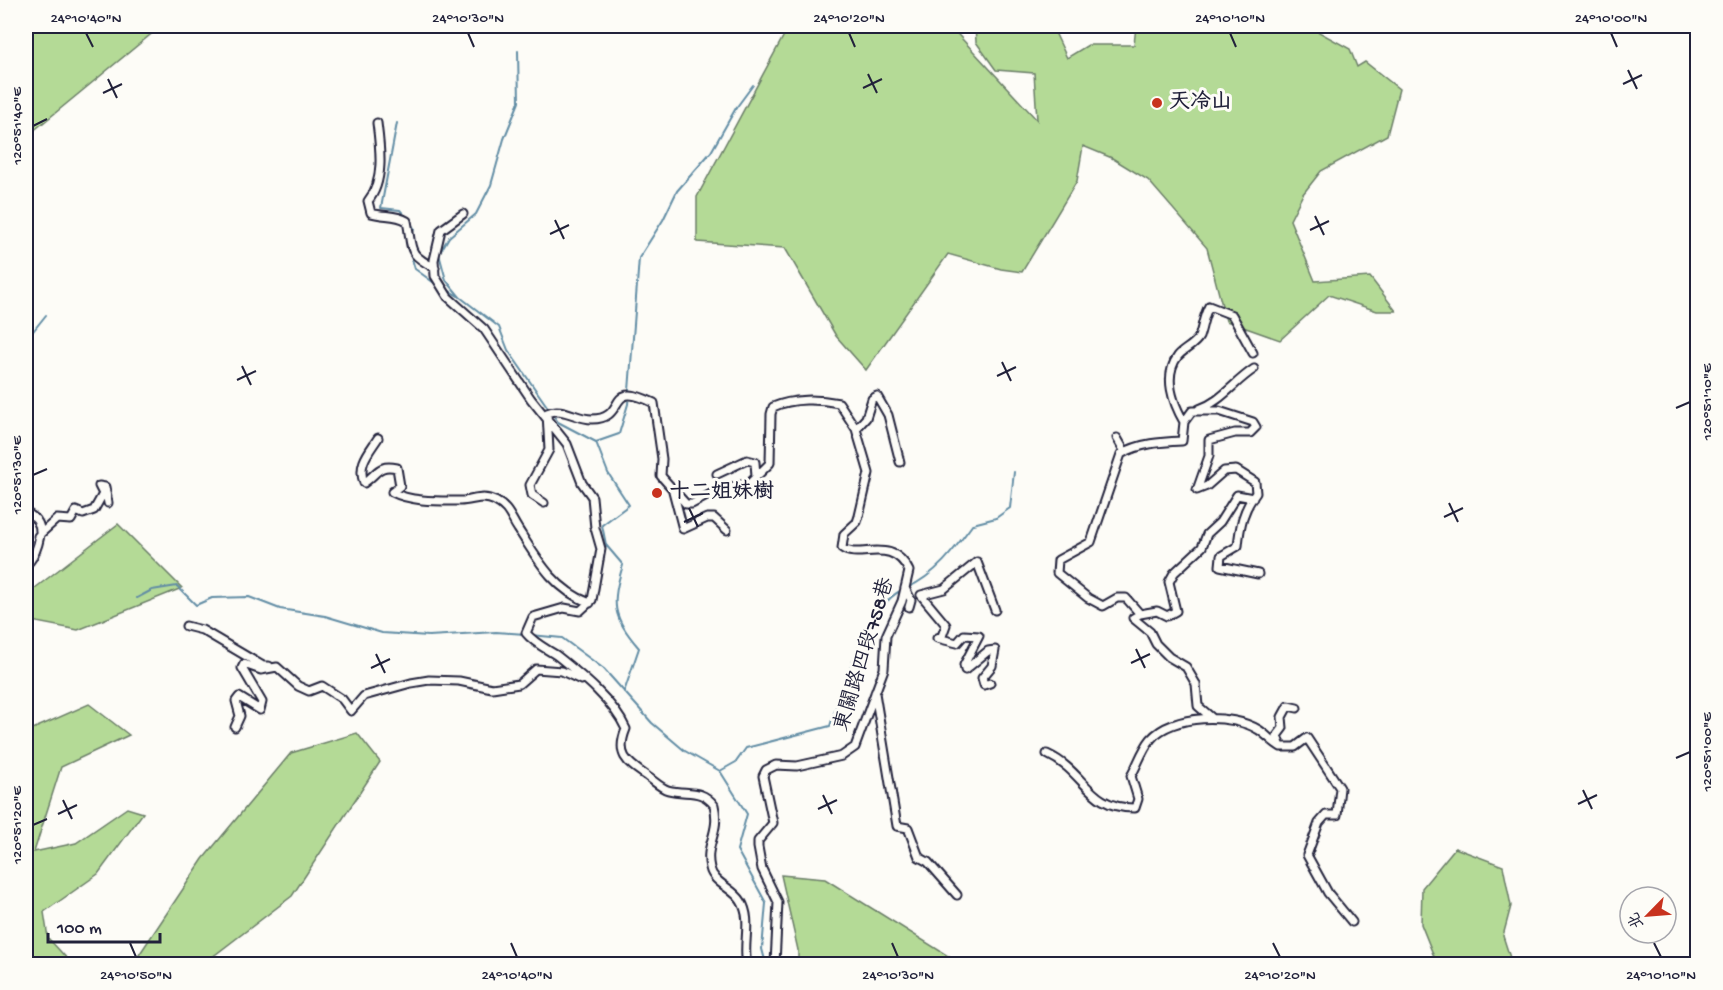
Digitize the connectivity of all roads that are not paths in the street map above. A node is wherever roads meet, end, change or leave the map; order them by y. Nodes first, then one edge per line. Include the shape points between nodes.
1 (377, 123) dead end
2 (463, 214) dead end
3 (435, 268) junction
4 (1253, 353) dead end
5 (1254, 369) dead end
6 (1192, 411) junction
7 (546, 418) junction
8 (1184, 422) junction
9 (856, 429) junction
10 (378, 438) dead end
11 (1117, 438) dead end
12 (1125, 452) junction
13 (900, 462) dead end
14 (717, 474) dead end
15 (756, 477) junction
16 (26, 487) edge
17 (673, 489) junction
18 (26, 493) edge
19 (1252, 498) junction
20 (108, 503) dead end
21 (544, 503) dead end
22 (26, 512) edge
23 (727, 530) dead end
24 (38, 536) junction
25 (26, 565) edge
26 (1258, 574) dead end
27 (905, 588) junction
28 (921, 595) junction
29 (590, 603) junction
30 (909, 607) dead end
31 (995, 610) dead end
32 (1140, 614) junction
33 (186, 626) dead end
34 (277, 667) junction
35 (587, 682) junction
36 (990, 683) dead end
37 (875, 690) junction
38 (1297, 708) dead end
39 (1212, 718) junction
40 (235, 727) dead end
41 (1281, 747) junction
42 (1047, 754) dead end
43 (957, 895) dead end
44 (1352, 922) dead end
45 (747, 964) edge
46 (775, 964) edge

1 - 3 street via 381,157 374,194 368,201 371,213 399,215 407,221 410,247 416,259
2 - 3 street via 441,230
3 - 7 street via 435,276 448,297 484,329
4 - 8 street via 1232,315 1209,306 1198,339 1178,357 1170,381 1174,404
5 - 6 street via 1216,402
6 - 8 street
6 - 19 street via 1219,411 1253,422 1253,432 1209,440 1209,456 1197,490 1224,471 1236,470 1255,482 1256,493
7 - 17 street via 554,410 591,419 602,417 615,408 621,397 635,393 654,403 661,476
7 - 21 street via 549,450 530,485 532,495
7 - 29 street via 567,444 582,483 592,497 594,528 601,549
8 - 12 street via 1182,441 1160,442
9 - 13 street via 877,396 888,415
9 - 15 street, 東關路四段758巷 via 839,403 823,400 773,407 770,463
9 - 27 street, 東關路四段758巷 via 869,473 857,522 844,534 842,548 850,552 884,550 907,567
10 - 29 street via 364,455 364,483 385,465 397,468 400,486 392,492 404,498 462,501 476,496 494,500 508,509 535,559 573,597
11 - 12 street
12 - 32 street via 1121,454 1091,542 1058,560 1058,573 1103,606 1126,598
14 - 15 street via 747,460 755,462
15 - 17 street via 750,483 718,490 692,504 686,504
16 - 18 street
17 - 23 street via 683,529 714,518
19 - 26 street via 1240,525 1238,546 1221,556 1220,566
19 - 32 street via 1237,495 1207,534 1202,547 1174,573 1170,582 1176,611 1167,616 1157,611
20 - 24 street via 105,486 99,486 103,494 94,510 83,514 76,511 71,520 57,519
22 - 24 street via 37,520
24 - 25 street via 32,560
27 - 28 street
27 - 30 street via 911,600
27 - 37 street, 東關路四段758巷 via 886,636 884,669
28 - 31 street via 945,589 977,562
28 - 36 street via 946,625 937,638 957,643 964,635 979,636 965,670 988,651 996,650 992,666 982,678 984,685
29 - 35 street via 580,611 564,608 533,617 528,636
32 - 39 street via 1133,618 1169,657 1186,667 1193,677 1198,706
33 - 34 street via 202,630 263,666
34 - 35 street via 309,691 322,686 342,699 351,711 364,696 429,680 492,688 519,684 536,669 562,671
34 - 40 street via 261,670 244,664 242,668 262,702 260,710 239,697 236,701 240,716
35 - 45 street via 619,714 626,729 622,751 631,765 666,789 700,792 714,805 718,825 708,854 710,871 742,902 748,927 744,950
37 - 43 street via 897,826 908,828 919,857
37 - 46 street, 東關路四段758巷 via 855,747 842,756 807,764 776,765 766,770 763,777 773,823 758,841 758,847 762,869 778,902
38 - 41 street via 1288,706 1282,717 1283,729 1277,736
39 - 41 street via 1247,724
39 - 42 street via 1167,725 1152,738 1131,776 1138,799 1135,808 1117,808 1098,798 1071,767
41 - 44 street via 1295,747 1307,738 1340,788 1337,815 1326,816 1319,823 1307,855 1328,893

